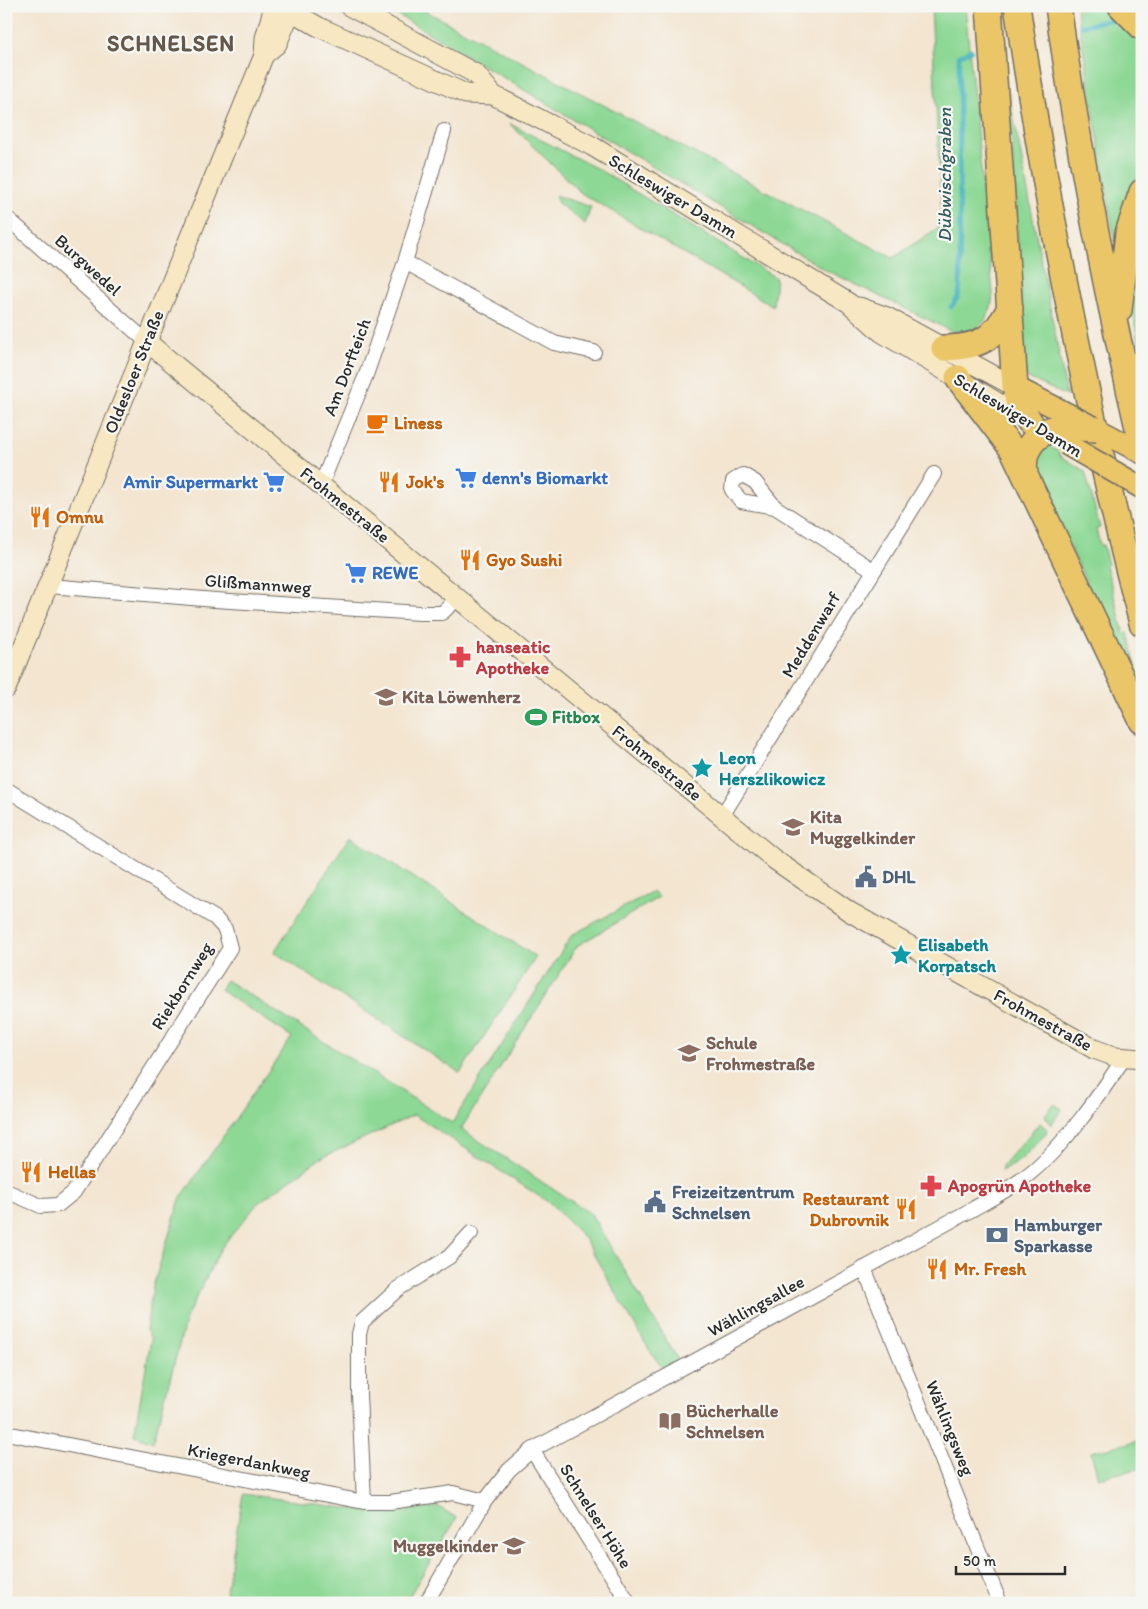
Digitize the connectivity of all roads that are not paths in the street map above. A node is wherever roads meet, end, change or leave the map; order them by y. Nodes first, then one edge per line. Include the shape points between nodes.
1 (349, 6) edge
2 (989, 6) edge
3 (1017, 6) edge
4 (1058, 6) edge
5 (1121, 6) edge
6 (285, 8) edge
7 (368, 13) edge
8 (1142, 27) edge
9 (493, 95) junction
10 (444, 131) dead end
11 (1142, 192) edge
12 (6, 217) edge
13 (405, 262) junction
14 (849, 303) junction
15 (1010, 308) junction
16 (1116, 335) junction
17 (146, 341) junction
18 (944, 348) junction
19 (594, 352) dead end
20 (958, 378) junction
21 (1015, 387) junction
22 (1052, 427) junction
23 (1098, 429) joint
24 (1142, 445) edge
25 (1142, 453) edge
26 (1025, 473) junction
27 (934, 474) dead end
28 (320, 485) junction
29 (1142, 488) edge
30 (775, 507) dead end
31 (873, 570) junction
32 (50, 586) junction
33 (458, 598) junction
34 (1142, 623) edge
35 (6, 689) edge
36 (1142, 721) edge
37 (6, 789) edge
38 (722, 816) junction
39 (1133, 1059) edge
40 (6, 1191) edge
41 (471, 1234) dead end
42 (864, 1268) junction
43 (6, 1433) edge
44 (532, 1450) junction
45 (485, 1501) junction
46 (364, 1502) junction
47 (426, 1603) edge
48 (629, 1603) edge
49 (1000, 1603) edge

1 - 7 main road, Schleswiger Damm
2 - 15 highway
3 - 34 highway via 1038,138 1078,346
4 - 16 highway via 1094,227
5 - 8 highway
6 - 9 main road, Schleswiger Damm via 319,27 466,94
6 - 17 main road, Oldesloer Straße via 277,44 264,55
7 - 9 main road, Schleswiger Damm via 476,74
9 - 14 main road, Schleswiger Damm via 592,146
10 - 13 street, Am Dorfteich
11 - 16 highway via 1128,233
12 - 17 street, Burgwedel
13 - 19 street via 554,343
13 - 28 street, Am Dorfteich via 366,375
14 - 18 main road, Schleswiger Damm via 887,317
14 - 20 main road, Schleswiger Damm via 881,332
15 - 18 highway via 998,329 984,341
15 - 21 highway
16 - 24 highway
17 - 28 main road, Frohmestraße
17 - 32 main road, Oldesloer Straße
18 - 21 main road, Schleswiger Damm
20 - 22 main road, Schleswiger Damm
20 - 26 highway via 1006,440
21 - 22 highway via 1019,405
22 - 23 highway, bridge
22 - 26 highway via 1032,442 1026,452
22 - 29 main road, Schleswiger Damm, bridge
23 - 25 main road, Schleswiger Damm
26 - 36 highway
27 - 31 street, Meddenwarf
28 - 33 main road, Frohmestraße
30 - 31 street
31 - 38 street, Meddenwarf
32 - 33 street, Glißmannweg via 420,614 442,613
32 - 35 main road, Oldesloer Straße
33 - 38 main road, Frohmestraße
37 - 40 street, Riekbornweg via 215,918 225,929 230,948 74,1192 58,1205 41,1206
38 - 39 main road, Frohmestraße via 775,860 850,912 1094,1049
39 - 42 street, Wählingsallee via 1045,1160 1028,1175
41 - 46 street via 450,1257 398,1289 362,1322 359,1394
42 - 44 street, Wählingsallee
42 - 49 street, Wählingsweg
43 - 46 street, Kriegerdankweg
44 - 45 street, Wählingsallee via 509,1470
44 - 48 street, Schnelser Höhe
45 - 46 street, Kriegerdankweg via 453,1493 390,1502
45 - 47 street, Wählingsallee

